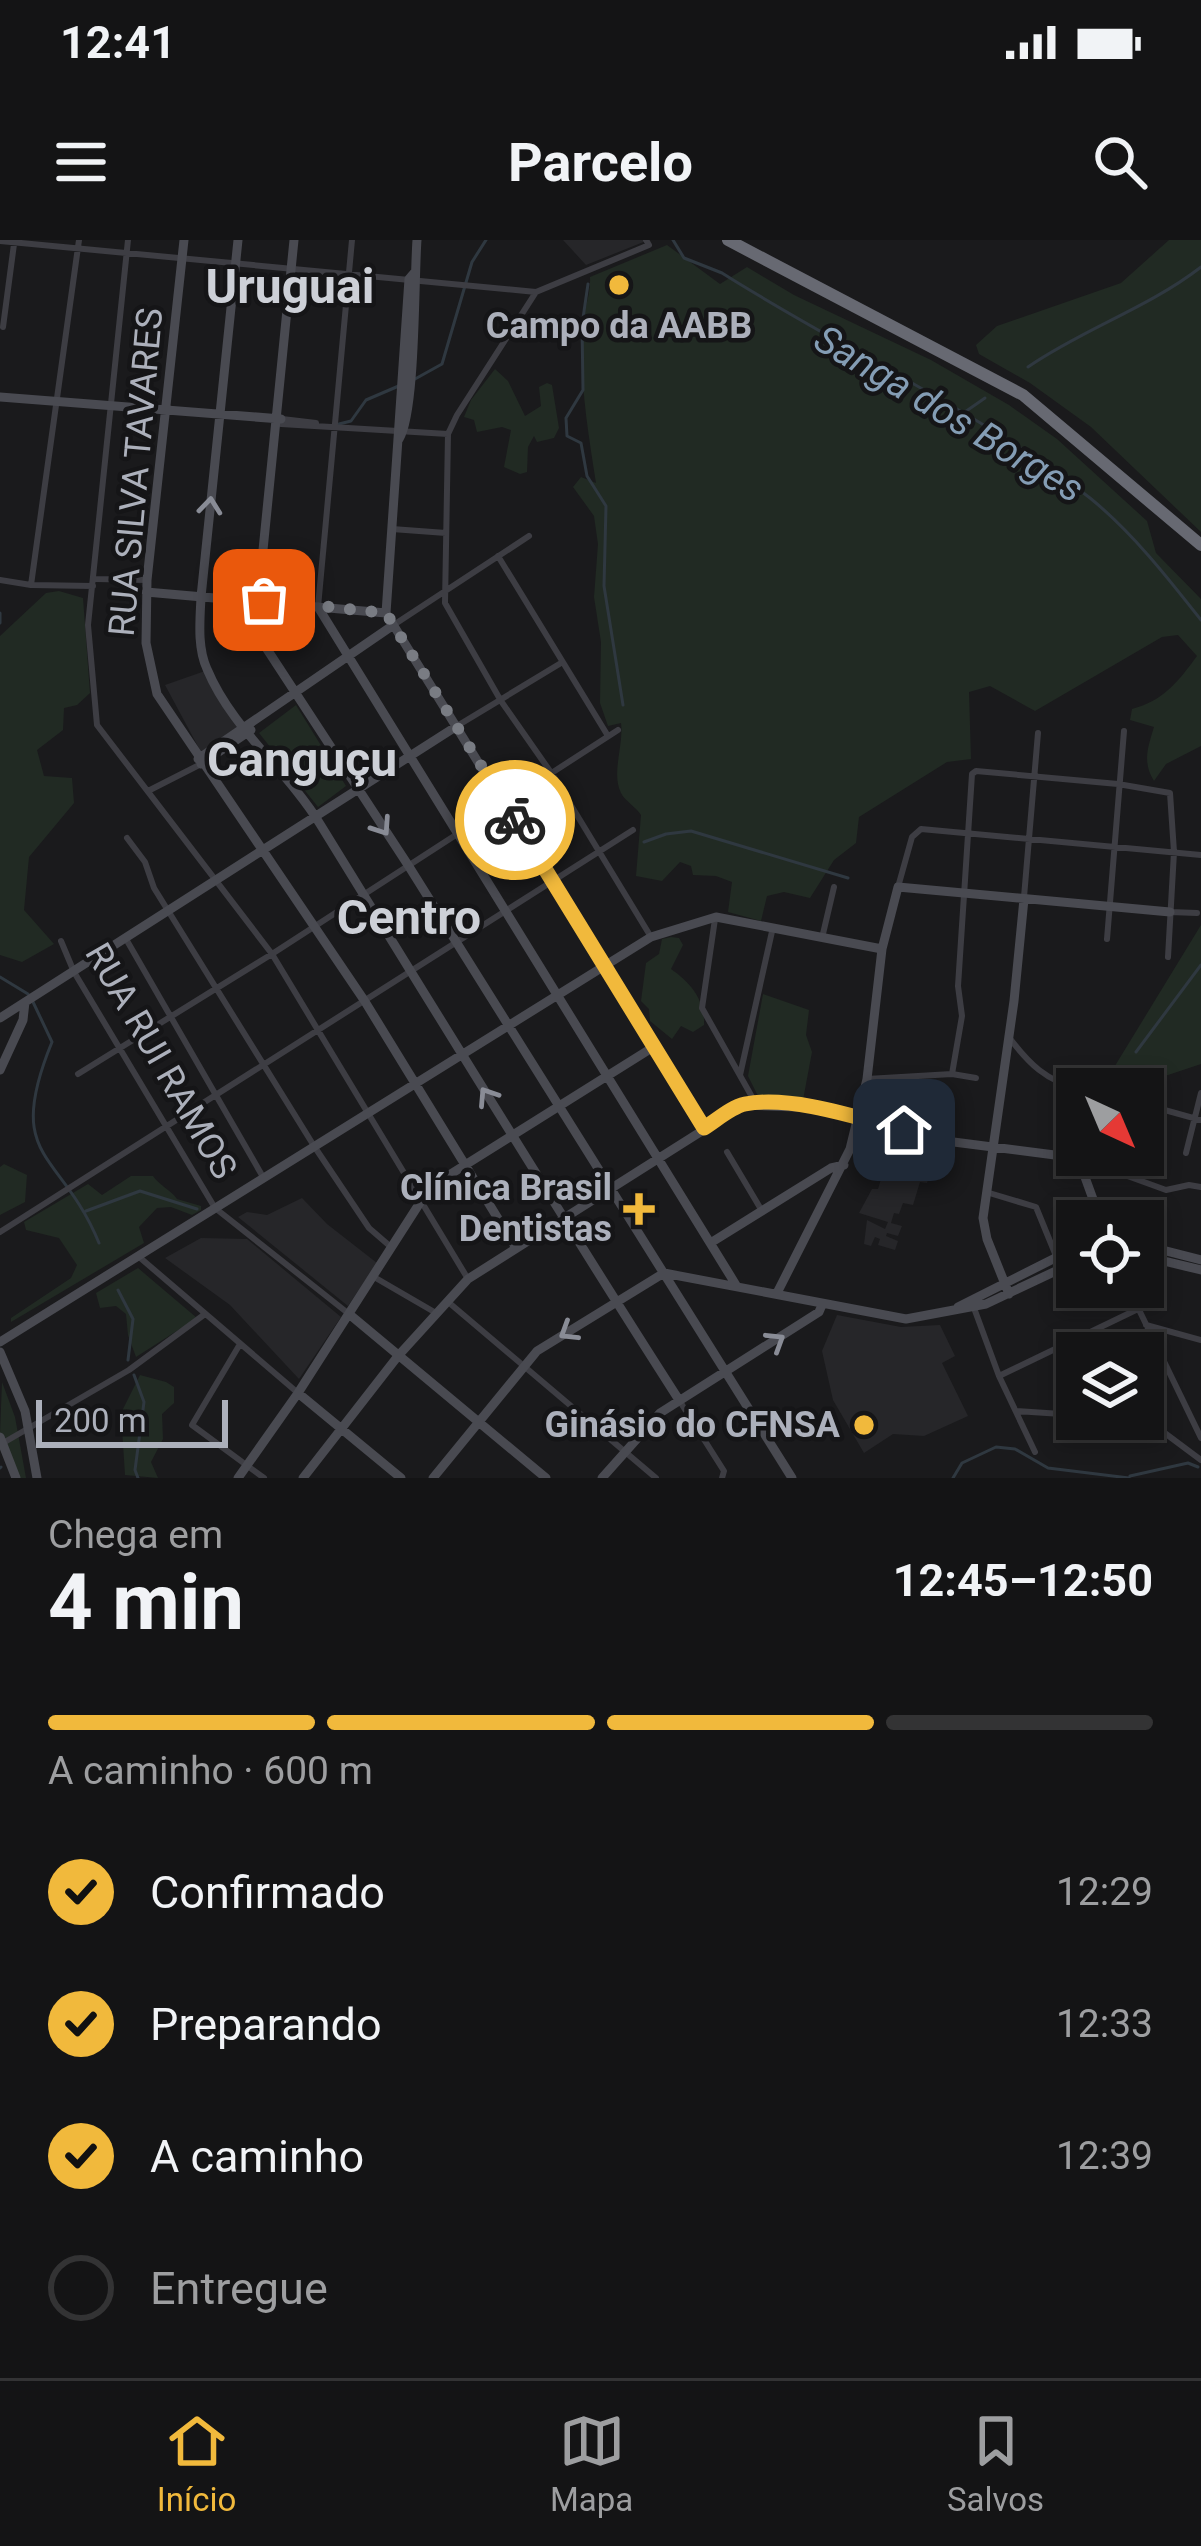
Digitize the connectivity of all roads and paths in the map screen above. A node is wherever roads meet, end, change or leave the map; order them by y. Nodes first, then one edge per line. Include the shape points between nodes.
1 (128, 240) edge
2 (184, 240) edge
3 (238, 240) edge
4 (296, 240) edge
5 (352, 240) edge
6 (417, 240) edge
7 (728, 240) edge
8 (15, 241) edge
9 (0, 242) edge
10 (78, 244) edge
11 (645, 247) edge
12 (126, 253) junction
13 (182, 258) junction
14 (236, 263) junction
15 (294, 268) junction
16 (349, 274) junction
17 (414, 277) junction
18 (536, 292) junction
19 (2, 328) edge
20 (0, 397) edge
21 (57, 400) junction
22 (110, 405) junction
23 (166, 411) junction
24 (220, 416) junction
25 (277, 421) junction
26 (334, 427) junction
27 (400, 434) junction
28 (448, 434) junction
29 (392, 529) junction
30 (446, 533) junction
31 (529, 536) dead end
32 (1201, 545) edge
33 (498, 556) junction
34 (0, 580) edge
35 (94, 582) junction
36 (31, 585) junction
37 (146, 586) junction
38 (442, 593) junction
39 (201, 597) junction
40 (260, 604) junction
41 (318, 607) junction
42 (386, 613) junction
43 (392, 626) junction
44 (346, 658) junction
45 (561, 663) junction
46 (296, 694) junction
47 (501, 701) junction
48 (457, 726) junction
49 (249, 728) junction
50 (618, 730) dead end
51 (1124, 731) dead end
52 (1038, 733) dead end
53 (608, 736) junction
54 (409, 756) junction
55 (197, 764) junction
56 (552, 774) junction
57 (1034, 776) junction
58 (1118, 784) junction
59 (357, 789) junction
60 (148, 791) junction
61 (504, 803) junction
62 (316, 817) junction
63 (633, 830) dead end
64 (968, 833) junction
65 (458, 834) junction
66 (127, 838) dead end
67 (1029, 838) junction
68 (1113, 847) junction
69 (597, 851) junction
70 (1174, 852) junction
71 (261, 853) junction
72 (1201, 855) edge
73 (408, 865) junction
74 (552, 880) junction
75 (218, 881) junction
76 (834, 887) dead end
77 (898, 887) junction
78 (963, 894) junction
79 (363, 895) junction
80 (1024, 899) junction
81 (1109, 908) junction
82 (507, 909) junction
83 (169, 912) junction
84 (1170, 912) junction
85 (1197, 914) dead end
86 (716, 916) junction
87 (314, 926) junction
88 (773, 927) junction
89 (651, 937) junction
90 (822, 938) junction
91 (126, 939) junction
92 (1107, 939) dead end
93 (61, 941) dead end
94 (456, 942) junction
95 (882, 949) junction
96 (272, 954) junction
97 (1168, 957) dead end
98 (604, 965) junction
99 (74, 972) junction
100 (410, 972) junction
101 (217, 988) junction
102 (559, 994) junction
103 (364, 1000) junction
104 (26, 1002) junction
105 (173, 1017) junction
106 (0, 1018) edge
107 (508, 1027) junction
108 (318, 1029) junction
109 (1007, 1035) junction
110 (655, 1046) junction
111 (122, 1050) junction
112 (461, 1056) junction
113 (263, 1065) junction
114 (0, 1070) edge
115 (607, 1073) junction
116 (78, 1074) dead end
117 (952, 1074) junction
118 (740, 1075) junction
119 (976, 1078) dead end
120 (867, 1079) junction
121 (1056, 1083) edge
122 (416, 1084) junction
123 (1201, 1093) edge
124 (218, 1095) junction
125 (749, 1104) junction
126 (558, 1105) junction
127 (1164, 1110) edge
128 (367, 1113) junction
129 (859, 1117) junction
130 (1198, 1119) edge
131 (169, 1126) junction
132 (704, 1128) junction
133 (512, 1134) junction
134 (314, 1146) junction
135 (990, 1148) junction
136 (727, 1152) dead end
137 (1186, 1153) dead end
138 (1056, 1155) edge
139 (658, 1156) junction
140 (464, 1164) junction
141 (844, 1165) junction
142 (1129, 1176) edge
143 (263, 1177) junction
144 (610, 1187) junction
145 (1201, 1187) edge
146 (986, 1192) junction
147 (419, 1200) junction
148 (215, 1208) junction
149 (762, 1211) junction
150 (563, 1218) junction
151 (0, 1232) edge
152 (712, 1242) junction
153 (392, 1248) junction
154 (516, 1248) junction
155 (1164, 1254) edge
156 (138, 1256) junction
157 (1164, 1257) edge
158 (1056, 1258) edge
159 (1201, 1260) edge
160 (1056, 1264) edge
161 (1201, 1270) edge
162 (664, 1273) junction
163 (374, 1276) junction
164 (468, 1279) junction
165 (736, 1285) junction
166 (1007, 1288) junction
167 (777, 1293) junction
168 (447, 1301) junction
169 (616, 1302) junction
170 (973, 1304) junction
171 (822, 1305) junction
172 (1138, 1310) joint
173 (436, 1313) junction
174 (205, 1314) junction
175 (349, 1314) junction
176 (1146, 1325) junction
177 (1201, 1340) edge
178 (0, 1342) edge
179 (240, 1344) junction
180 (0, 1352) edge
181 (401, 1356) junction
182 (524, 1367) junction
183 (4, 1371) edge
184 (725, 1371) junction
185 (999, 1376) junction
186 (298, 1393) junction
187 (679, 1400) junction
188 (1016, 1411) junction
189 (1056, 1414) edge
190 (478, 1424) junction
191 (29, 1428) junction
192 (341, 1431) junction
193 (1164, 1432) edge
194 (1201, 1438) edge
195 (1, 1440) edge
196 (625, 1450) junction
197 (1035, 1453) dead end
198 (1201, 1460) edge
199 (249, 1464) junction
200 (723, 1476) edge
201 (16, 1478) edge
202 (37, 1478) edge
203 (238, 1478) edge
204 (264, 1478) edge
205 (303, 1478) edge
206 (401, 1478) edge
207 (433, 1478) edge
208 (546, 1478) edge
209 (602, 1478) edge
210 (656, 1478) edge
211 (792, 1478) edge

1 - 12 street
2 - 13 street, RUA SILVA TAVARES
3 - 14 street
4 - 15 street
5 - 16 street
6 - 17 street
7 - 32 highway via 1023,395
8 - 9 street
8 - 10 street
8 - 19 street
10 - 12 street
10 - 21 street
11 - 18 street
12 - 13 street
12 - 22 street
13 - 14 street
13 - 23 street, RUA SILVA TAVARES
14 - 15 street
14 - 24 street
15 - 16 street
15 - 25 street
16 - 17 street
16 - 26 street
17 - 18 street
17 - 27 street
18 - 28 street
20 - 21 street
21 - 22 street
21 - 36 street
22 - 23 street
22 - 35 street
23 - 24 street
23 - 37 street, RUA SILVA TAVARES
24 - 25 street
39 -> 24 street
25 - 26 street
25 - 40 street
26 - 27 street
26 - 41 street
27 - 28 street
27 - 29 street
28 - 30 street
29 - 30 street
29 - 42 street
30 - 38 street
31 - 33 street
33 - 38 street
33 - 45 street
34 - 36 street
35 - 36 street
35 - 37 street
35 - 60 street via 88,652 98,725
37 - 39 street
37 - 55 street, RUA SILVA TAVARES via 157,694
38 - 43 street
38 - 47 street
39 - 40 street
39 - 49 street via 205,664
40 - 41 street
40 - 46 street via 261,640
41 - 42 street
41 - 44 street
42 - 43 street
43 - 44 street
43 - 48 street
44 - 46 street
44 - 54 street
45 - 47 street
45 - 53 street
46 - 49 street
46 - 59 street
47 - 48 street
47 - 56 street
48 - 54 street
48 - 61 street
49 - 55 street
49 - 62 street
50 - 53 street
51 - 58 street
52 - 57 street
53 - 56 street
54 - 59 street
54 - 65 street
55 - 60 street
55 - 71 street, RUA SILVA TAVARES
56 - 61 street
56 - 69 street
57 - 58 street
57 - 64 street via 972,775
57 - 67 street
58 - 68 street
58 - 70 street via 1166,789
59 - 62 street
59 -> 73 street
60 - 75 street
61 - 65 street
61 - 74 street
62 - 71 street
62 - 79 street
63 - 69 street
64 - 67 street
64 - 77 street via 921,829
64 - 78 street
65 - 73 street
65 - 82 street
66 - 83 street
67 - 68 street
67 - 80 street
68 - 70 street
68 - 81 street
69 - 74 street
69 - 89 street
70 - 72 street
70 - 84 street
71 - 75 street
71 - 87 street, RUA SILVA TAVARES
73 - 79 street
73 - 94 street
74 - 82 street
74 - 98 street
75 - 83 street
75 - 96 street
76 - 90 street
77 - 78 street
77 - 95 street
78 - 80 street
78 - 117 street via 962,1016
79 - 87 street
79 - 100 street
80 - 81 street
80 - 109 street
81 - 84 street
81 - 92 street
82 - 94 street
82 - 102 street
83 - 91 street
83 - 101 street
84 - 85 street
84 - 97 street
86 - 88 street
86 - 89 street
86 - 118 street via 702,1008
87 - 96 street
87 - 103 street, RUA SILVA TAVARES
88 - 90 street
88 - 118 street
89 - 98 street
90 - 95 street
91 - 99 street
91 - 105 street
93 - 99 street, RUA RUI RAMOS
94 - 100 street
94 - 107 street
95 - 120 street
96 - 101 street
96 - 108 street
98 - 102 street
98 - 110 street
99 - 104 street
99 - 111 street, RUA RUI RAMOS
100 - 103 street
100 - 112 street
101 - 105 street
101 - 113 street
102 - 107 street
102 - 115 street
103 - 108 street
103 - 122 street, RUA SILVA TAVARES
104 - 106 street
104 - 114 street
105 - 111 street
105 - 124 street
107 - 112 street
107 - 126 street
108 - 113 street
108 - 128 street
109 - 121 street
109 - 135 street
110 - 115 street
110 - 132 street
111 - 116 street
111 - 131 street, RUA RUI RAMOS
112 - 122 street
133 -> 112 street
113 - 124 street
113 - 134 street
115 - 126 street
115 - 139 street
117 - 119 street
117 - 120 street
118 - 125 street
120 - 129 street
122 - 128 street
122 - 140 street, RUA SILVA TAVARES
123 - 130 street
124 - 131 street
124 - 143 street
125 - 129 street
125 - 132 street
126 - 133 street
126 - 144 street
127 - 130 street
128 - 134 street
128 - 147 street
129 - 135 street
129 - 141 street
130 - 137 street
131 - 148 street, RUA RUI RAMOS
131 - 151 street
132 - 139 street
133 - 140 street
133 - 150 street
134 - 143 street
134 - 153 street
135 - 138 street
135 - 146 street
136 - 149 street
139 - 144 street
139 - 152 street
140 - 147 street
140 - 154 street, RUA SILVA TAVARES
141 - 149 street
141 - 167 street
142 - 145 street via 1166,1190
143 - 148 street
144 - 150 street
144 - 162 street
146 - 158 street via 1036,1207
146 - 166 street via 984,1230
147 - 153 street
147 - 164 street
148 - 156 street
148 - 175 street
149 - 152 street
150 - 154 street
150 - 169 street
152 - 165 street
153 - 163 street
154 - 164 street
155 - 159 street
156 - 174 street
156 - 178 street
157 - 161 street
160 - 166 street
162 - 165 street
162 - 169 street
162 - 184 street
163 - 173 street
163 - 175 street
164 - 168 street
165 - 167 street
166 - 170 street
167 - 171 street
168 - 173 street
168 - 182 street
169 -> 182 street
169 - 187 street
170 - 171 street via 906,1319
170 - 185 street
184 -> 171 street
172 - 176 street
172 - 185 street
173 - 181 street
174 - 179 street
174 - 191 street
175 - 181 street
175 - 186 street
176 - 177 street
176 - 194 street
179 - 186 street
179 - 199 street via 192,1425
180 - 183 street
181 - 190 street
181 - 192 street
182 - 190 street
182 - 196 street
183 - 191 street
184 - 187 street
184 - 211 street
185 - 188 street
186 - 192 street
186 - 199 street
187 - 196 street
187 - 200 street
188 - 189 street
188 - 197 street
190 - 207 street
190 - 208 street
191 - 195 street
191 - 202 street
192 - 205 street
192 - 206 street
193 - 198 street
195 - 201 street
196 - 209 street
196 - 210 street
199 - 203 street
199 - 204 street

